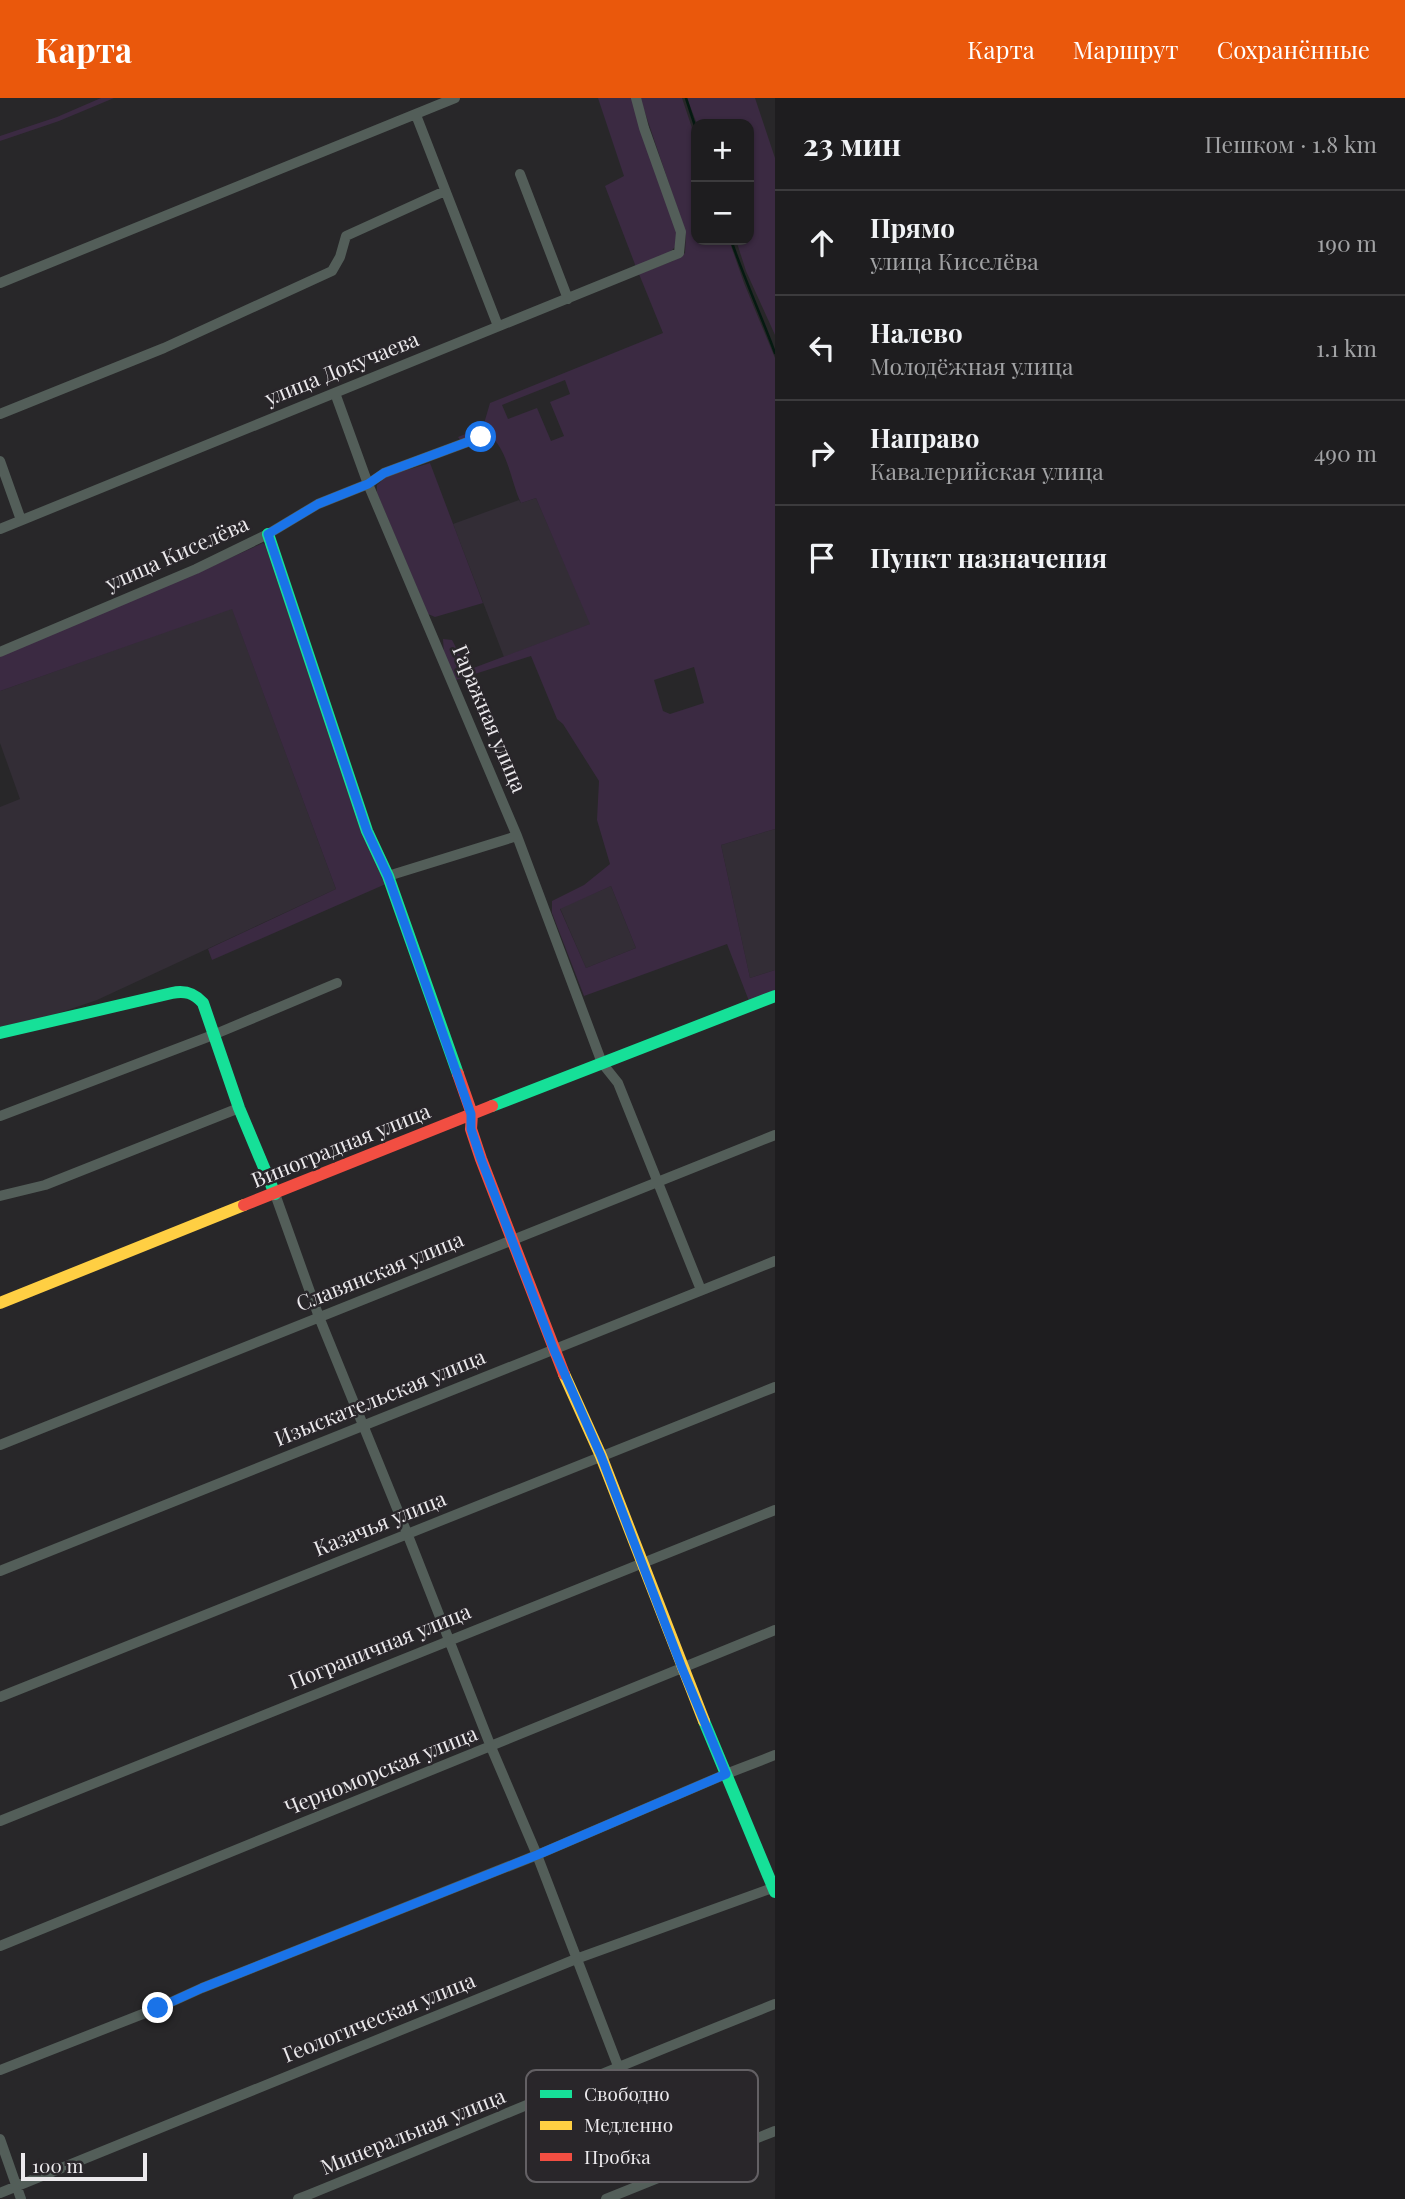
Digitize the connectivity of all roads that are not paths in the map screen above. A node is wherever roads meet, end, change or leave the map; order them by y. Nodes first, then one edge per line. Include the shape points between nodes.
1 (454, 98) edge
2 (636, 98) edge
3 (416, 115) junction
4 (520, 174) dead end
5 (445, 191) junction
6 (0, 283) edge
7 (568, 299) junction
8 (498, 326) junction
9 (335, 393) junction
10 (0, 414) edge
11 (481, 437) dead end
12 (0, 461) edge
13 (368, 484) junction
14 (21, 520) junction
15 (0, 528) edge
16 (268, 534) junction
17 (0, 652) edge
18 (517, 836) junction
19 (388, 876) junction
20 (337, 983) dead end
21 (775, 996) edge
22 (0, 1033) edge
23 (213, 1035) junction
24 (602, 1063) junction
25 (239, 1108) junction
26 (471, 1114) junction
27 (0, 1116) edge
28 (775, 1135) edge
29 (656, 1182) junction
30 (275, 1194) junction
31 (0, 1196) edge
32 (513, 1240) junction
33 (775, 1261) edge
34 (701, 1290) junction
35 (0, 1303) edge
36 (319, 1317) junction
37 (554, 1350) junction
38 (775, 1387) edge
39 (364, 1426) junction
40 (0, 1445) edge
41 (601, 1456) junction
42 (775, 1510) edge
43 (407, 1534) junction
44 (643, 1563) junction
45 (0, 1571) edge
46 (775, 1630) edge
47 (448, 1641) junction
48 (682, 1668) junction
49 (0, 1697) edge
50 (491, 1747) junction
51 (775, 1755) edge
52 (726, 1774) junction
53 (0, 1821) edge
54 (537, 1855) junction
55 (774, 1889) edge
56 (0, 1946) edge
57 (576, 1959) junction
58 (775, 2004) edge
59 (618, 2066) junction
60 (0, 2070) edge
61 (609, 2070) edge
62 (620, 2070) edge
63 (526, 2106) edge
64 (775, 2131) edge
65 (758, 2138) edge
66 (0, 2139) edge
67 (648, 2182) edge
68 (16, 2187) junction
69 (0, 2193) edge
70 (20, 2199) edge
71 (298, 2199) edge
72 (606, 2199) edge

1 - 3 street
2 - 7 street, улица Докучаева via 681,232 679,253
3 - 5 street
3 - 6 street
4 - 7 street
5 - 8 street
5 - 10 street via 346,236 332,271 164,348
7 - 8 street, улица Докучаева
8 - 9 street, улица Докучаева
9 - 13 street, Гаражная улица
9 - 14 street, улица Докучаева
11 - 13 street, улица Киселёва via 384,473
12 - 14 street
13 - 16 street, улица Киселёва via 318,504
13 - 18 street, Гаражная улица
14 - 15 street, улица Докучаева
16 - 17 street, улица Киселёва
16 - 19 street via 367,831
18 - 19 street
18 - 24 street, Гаражная улица
19 - 26 street
20 - 23 street
21 - 24 street, Виноградная улица
22 - 23 street via 181,991 191,992 203,1003
23 - 25 street
23 - 27 street
24 - 26 street, Виноградная улица
24 - 29 street, Гаражная улица via 618,1083
25 - 30 street
25 - 31 street via 45,1185
26 - 30 street, Виноградная улица
26 - 32 street via 471,1129
28 - 29 street, Славянская улица
29 - 32 street, Славянская улица
29 - 34 street, Гаражная улица
30 - 35 street, Виноградная улица
30 - 36 street
32 - 36 street, Славянская улица
32 - 37 street
33 - 34 street, Изыскательская улица
34 - 37 street, Изыскательская улица
36 - 39 street
36 - 40 street, Славянская улица
37 - 39 street, Изыскательская улица
37 - 41 street
38 - 41 street, Казачья улица
39 - 43 street
39 - 45 street, Изыскательская улица
41 - 43 street, Казачья улица
41 - 44 street
42 - 44 street, Пограничная улица
43 - 47 street
43 - 49 street, Казачья улица
44 - 47 street, Пограничная улица
44 - 48 street
46 - 48 street, Черноморская улица
47 - 50 street
47 - 53 street, Пограничная улица
48 - 50 street, Черноморская улица
48 - 52 street
50 - 54 street
50 - 56 street, Черноморская улица
51 - 52 street
52 - 54 street
52 - 55 street
54 - 57 street
54 - 60 street
55 - 57 street, Геологическая улица
57 - 59 street
57 - 68 street, Геологическая улица
58 - 59 street, Минеральная улица
59 - 61 street, Минеральная улица
59 - 62 street
63 - 71 street, Минеральная улица
64 - 65 street
66 - 68 street
67 - 72 street
68 - 69 street, Геологическая улица
68 - 70 street

